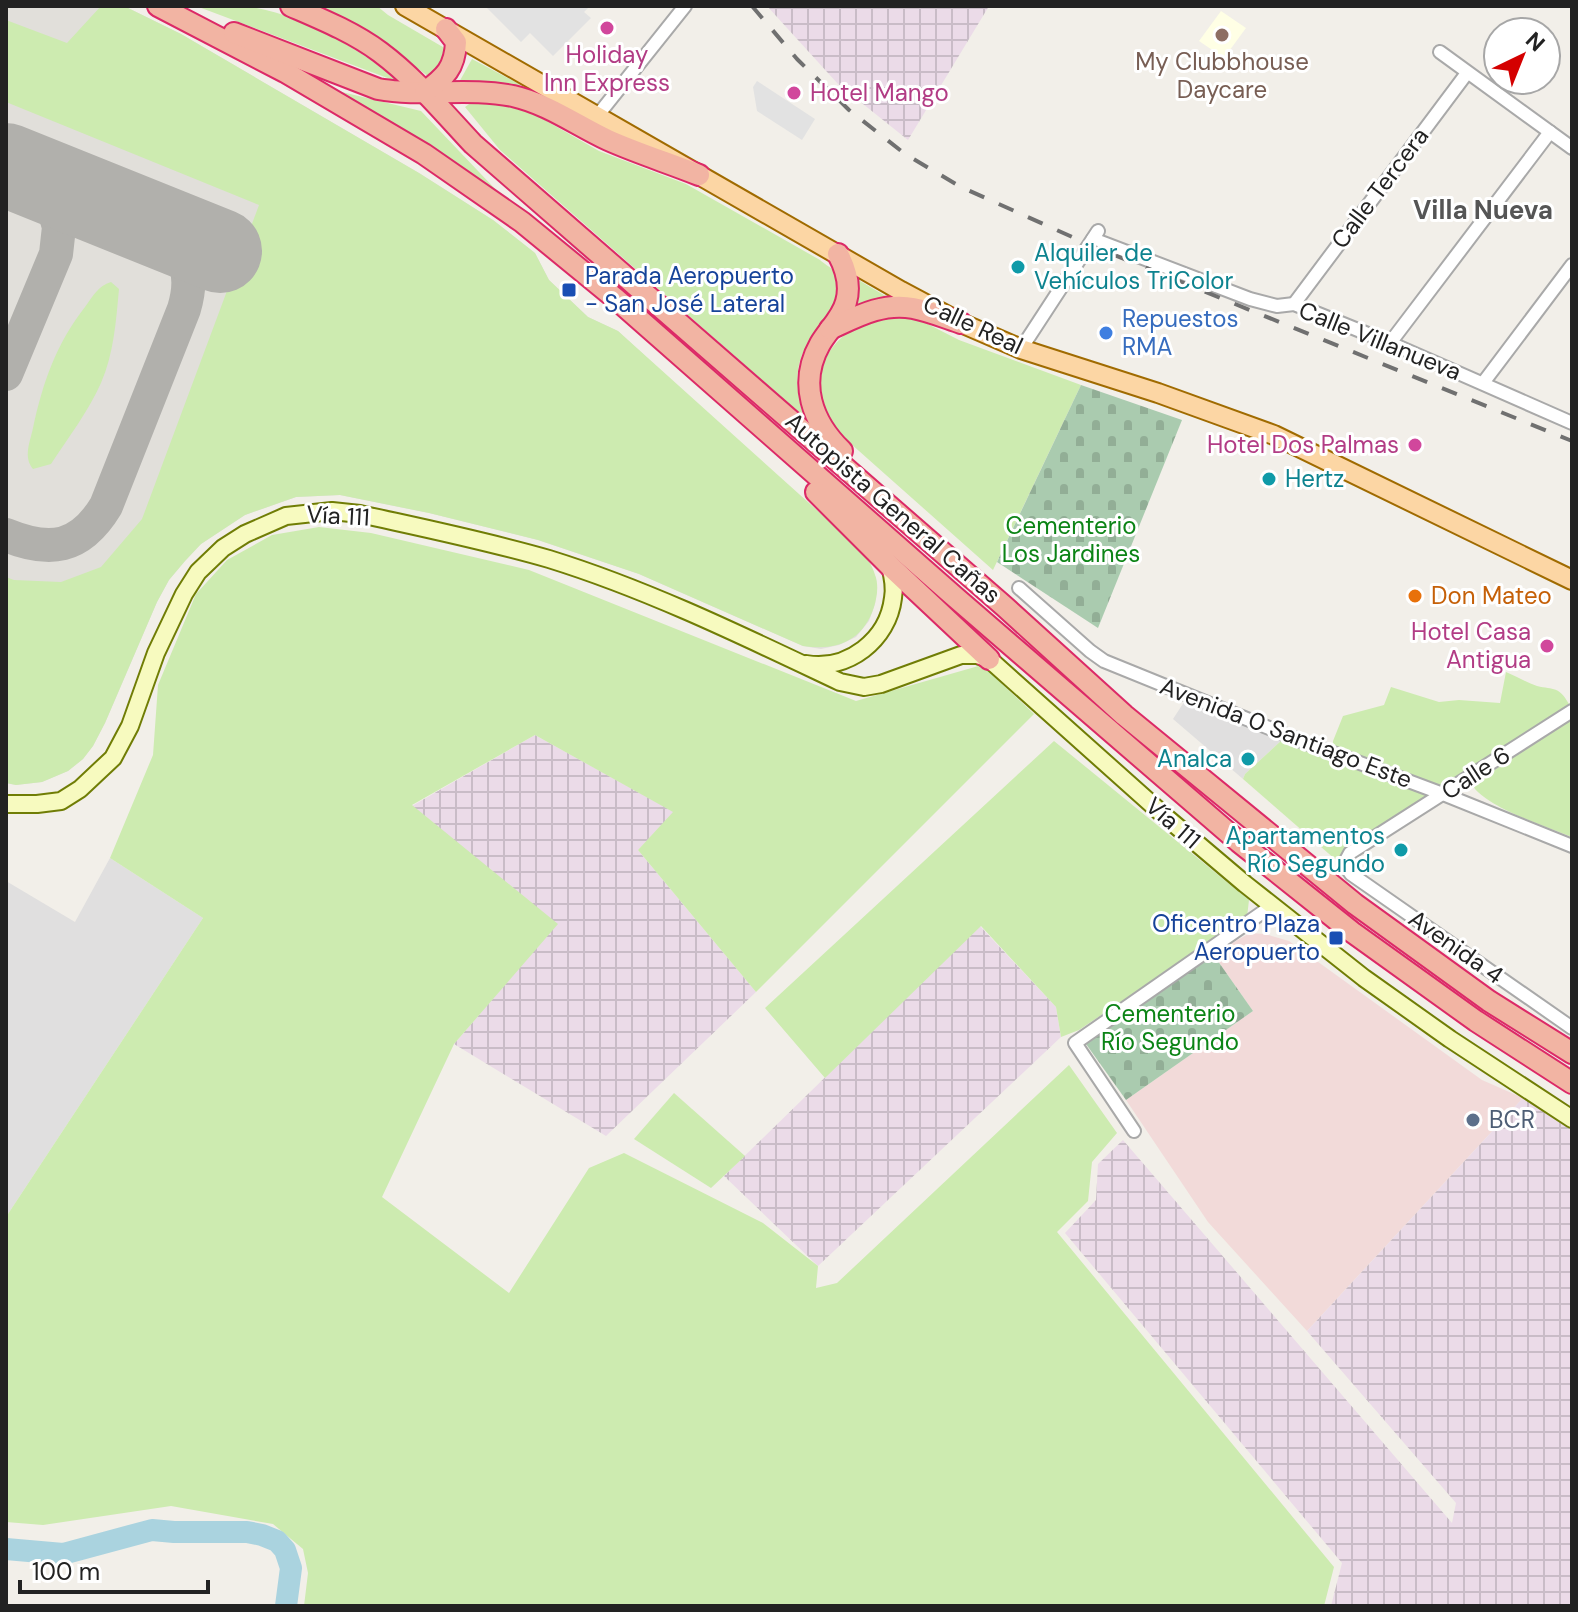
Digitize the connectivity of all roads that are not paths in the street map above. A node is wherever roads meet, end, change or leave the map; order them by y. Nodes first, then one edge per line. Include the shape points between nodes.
1 (160, 6) edge
2 (291, 6) edge
3 (405, 6) edge
4 (685, 6) edge
5 (446, 29) junction
6 (1440, 52) dead end
7 (1467, 73) junction
8 (425, 92) junction
9 (598, 115) junction
10 (1550, 132) junction
11 (1572, 148) edge
12 (699, 175) junction
13 (838, 254) junction
14 (1572, 265) edge
15 (1294, 304) junction
16 (961, 323) junction
17 (830, 329) junction
18 (1390, 343) junction
19 (1021, 349) junction
20 (688, 364) junction
21 (1483, 383) junction
22 (1572, 423) edge
23 (890, 566) junction
24 (1572, 580) edge
25 (1019, 588) dead end
26 (1004, 606) junction
27 (989, 659) junction
28 (798, 662) junction
29 (1572, 711) edge
30 (1443, 794) junction
31 (6, 804) edge
32 (1572, 846) edge
33 (1344, 864) joint
34 (1273, 905) junction
35 (1572, 1028) edge
36 (1572, 1053) edge
37 (1572, 1083) edge
38 (1572, 1119) edge
39 (1134, 1131) dead end

1 - 8 highway via 378,89
1 - 20 highway, Autopista General Cañas via 437,162 522,222
2 - 8 highway, Autopista General Cañas via 377,50
3 - 5 main road, Calle Real
4 - 9 street
5 - 8 highway via 456,42 453,62
5 - 9 main road, Calle Real
6 - 7 street
7 - 10 street
7 - 15 street, Calle Tercera
8 - 12 highway via 495,93 533,102 607,139
8 - 26 highway, Autopista General Cañas via 484,154
9 - 12 main road, Calle Real
10 - 11 street
10 - 18 street
12 - 13 main road, Calle Real
13 - 16 main road, Calle Real
13 - 17 highway via 848,285 843,309
14 - 21 street
15 - 18 street, Calle Villanueva
15 - 19 street, Calle Villanueva via 1250,299 1096,235
16 - 17 highway via 894,306
16 - 19 main road, Calle Real
17 - 26 highway via 810,373 810,401 818,421 830,439
18 - 21 street, Calle Villanueva
19 - 24 main road, Calle Real via 1274,435
20 - 23 highway
20 - 37 highway, Autopista General Cañas via 1239,842 1364,941
21 - 22 street, Calle Villanueva
23 - 27 highway
23 - 28 main road, Vía 111 via 894,596 878,636 855,656 827,665
25 - 30 street, Avenida 0 Santiago Este via 1104,661
26 - 36 highway, Autopista General Cañas via 1124,715 1355,904 1489,1001
27 - 28 main road, Vía 111 via 961,655 864,687
27 - 34 main road, Vía 111
28 - 31 main road, Vía 111 via 622,585 548,559 360,514 286,516 245,534 198,572 156,653 130,726 101,771 61,801
29 - 30 street, Calle 6
30 - 32 street, Avenida 0 Santiago Este
30 - 33 street, Calle 6 via 1350,853
33 - 35 street, Avenida 4 via 1351,874
34 - 38 main road, Vía 111 via 1393,999
34 - 39 street via 1075,1043

